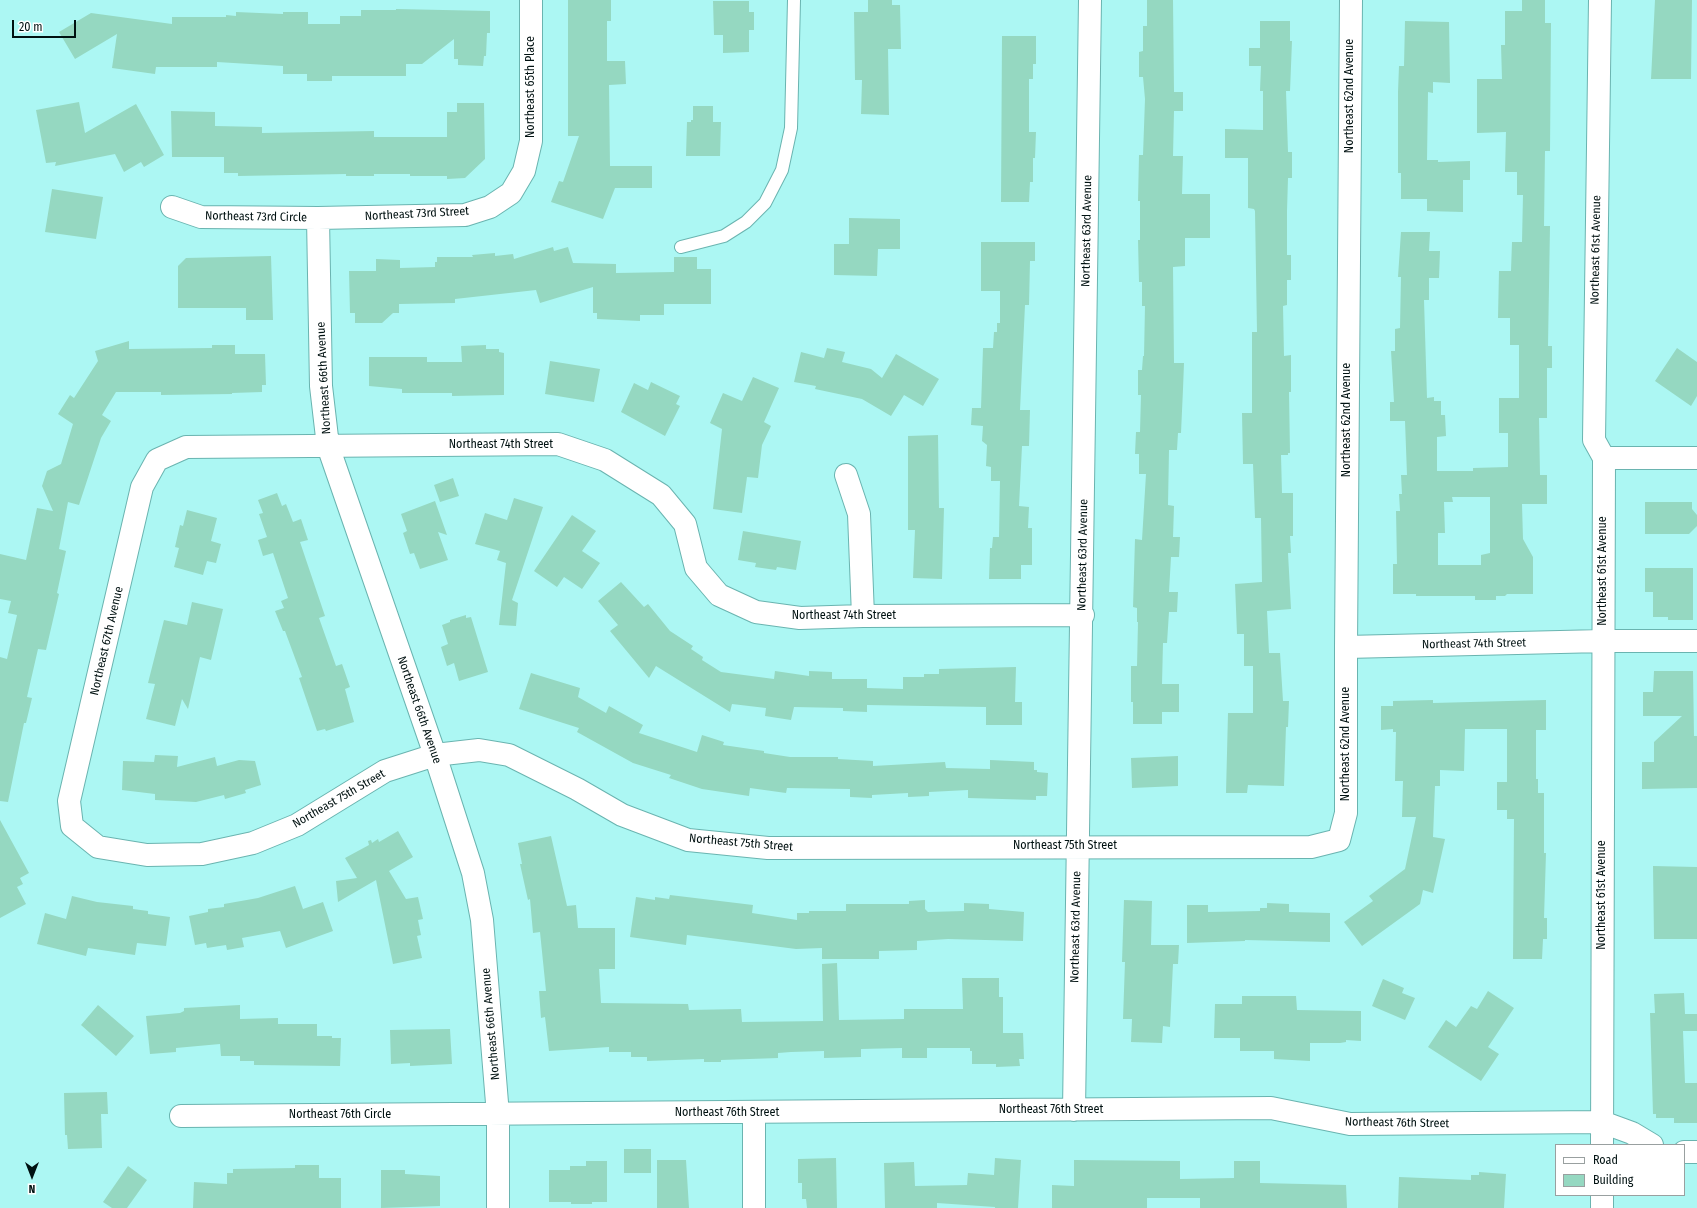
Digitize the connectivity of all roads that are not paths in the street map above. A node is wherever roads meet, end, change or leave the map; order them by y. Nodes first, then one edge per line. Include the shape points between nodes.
1 (531, 0) edge
2 (794, 0) edge
3 (1090, 0) edge
4 (1351, 0) edge
5 (1600, 0) edge
6 (511, 193) joint
7 (172, 207) dead end
8 (318, 218) junction
9 (681, 247) dead end
10 (328, 446) junction
11 (1604, 458) junction
12 (1697, 458) edge
13 (157, 460) joint
14 (846, 475) dead end
15 (1083, 615) junction
16 (863, 616) junction
17 (1603, 641) junction
18 (1697, 641) edge
19 (1346, 647) junction
20 (435, 755) junction
21 (72, 826) joint
22 (1339, 840) joint
23 (1077, 846) junction
24 (1074, 1110) junction
25 (754, 1113) junction
26 (498, 1115) junction
27 (181, 1116) dead end
28 (1602, 1122) junction
29 (1602, 1144) edge
30 (1650, 1144) edge
31 (1685, 1152) edge
32 (1697, 1152) edge
33 (1602, 1196) edge
34 (498, 1208) edge
35 (754, 1208) edge
36 (1602, 1208) edge

1 - 6 street, Northeast 65th Place via 531,141 524,171
2 - 9 lane via 791,128 782,170 765,203 746,222 724,236
3 - 15 street, Northeast 63rd Avenue
4 - 19 street, Northeast 62nd Avenue
5 - 11 street, Northeast 61st Avenue via 1594,440
6 - 8 street, Northeast 73rd Street via 490,207 465,214
7 - 8 street, Northeast 73rd Circle via 201,217
8 - 10 street, Northeast 66th Avenue via 322,386
10 - 13 street, Northeast 74th Street via 186,446
10 - 16 street, Northeast 74th Street via 558,444 605,460 661,495 685,524 696,568 720,595 756,612 800,618
10 - 20 street, Northeast 66th Avenue
11 - 12 street
11 - 17 street, Northeast 61st Avenue
13 - 21 street, Northeast 67th Avenue via 142,487 69,801
14 - 16 street via 860,514
15 - 16 street, Northeast 74th Street
15 - 23 street, Northeast 63rd Avenue
17 - 18 street, Northeast 74th Street
17 - 19 street, Northeast 74th Street
17 - 28 street, Northeast 61st Avenue
19 - 22 street, Northeast 62nd Avenue via 1346,813
20 - 21 street, Northeast 75th Street via 386,771 297,825 253,843 202,854 147,856 98,847
20 - 23 street, Northeast 75th Street via 479,750 509,755 622,815 688,840 768,848
20 - 26 street, Northeast 66th Avenue via 473,872 482,920
22 - 23 street, Northeast 75th Street via 1311,847
23 - 24 street, Northeast 63rd Avenue
24 - 25 street, Northeast 76th Street
24 - 28 street, Northeast 76th Street via 1271,1108 1350,1124
25 - 26 street, Northeast 76th Street
25 - 35 street
26 - 27 street, Northeast 76th Circle
26 - 34 street, Northeast 66th Avenue
28 - 29 street, Northeast 61st Avenue
28 - 30 street via 1632,1133
31 - 32 street
33 - 36 street

